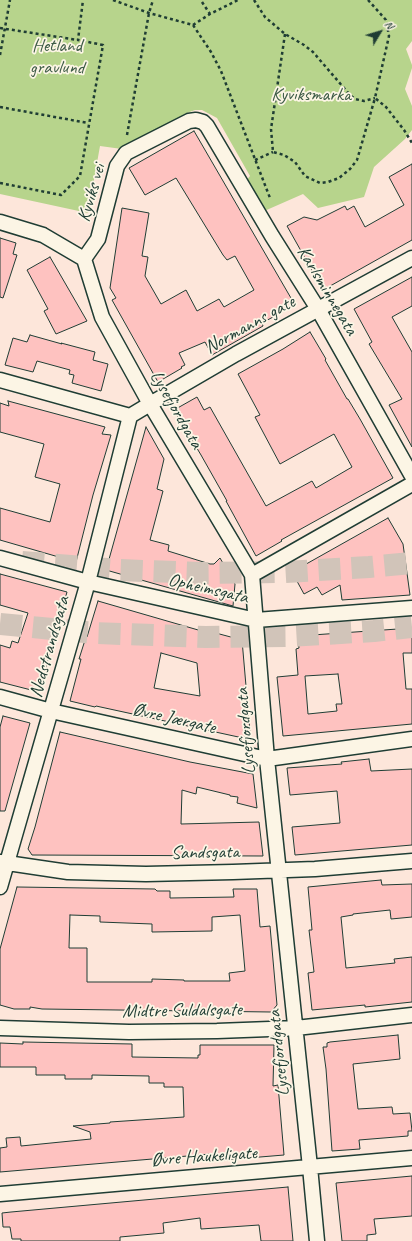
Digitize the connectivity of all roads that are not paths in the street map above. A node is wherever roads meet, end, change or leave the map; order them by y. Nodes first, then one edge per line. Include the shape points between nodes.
1 (207, 126) joint
2 (0, 222) edge
3 (412, 258) edge
4 (84, 259) junction
5 (318, 309) junction
6 (0, 380) edge
7 (150, 404) junction
8 (130, 416) junction
9 (412, 476) edge
10 (412, 484) edge
11 (0, 558) edge
12 (252, 575) junction
13 (88, 582) junction
14 (412, 608) edge
15 (256, 620) junction
16 (0, 697) edge
17 (51, 711) junction
18 (412, 739) edge
19 (267, 760) junction
20 (412, 861) edge
21 (4, 863) edge
22 (279, 870) junction
23 (0, 887) edge
24 (412, 1015) edge
25 (0, 1028) edge
26 (296, 1028) junction
27 (412, 1158) edge
28 (310, 1167) junction
29 (0, 1194) edge
30 (317, 1241) edge

1 - 4 street, Kyviks vei via 196,120 189,121 126,153 117,166 98,239
1 - 5 street, Karlsminnegata
2 - 4 street via 43,235
3 - 5 street, Normanns gate
4 - 7 street, Lysefjordgata via 102,318
5 - 7 street, Normanns gate
5 - 9 street, Karlsminnegata
6 - 8 street
7 - 8 street, Normanns gate
7 - 12 street, Lysefjordgata
8 - 13 street, Nedstrandsgata
10 - 12 street
11 - 13 street, Opheimsgata
12 - 15 street, Lysefjordgata
13 - 15 street, Opheimsgata
13 - 17 street, Nedstrandsgata
14 - 15 street, Opheimsgata
15 - 19 street, Lysefjordgata
16 - 17 street, Øvre Jærgate
17 - 19 street, Øvre Jærgate
17 - 21 street, Nedstrandsgata
18 - 19 street, Øvre Jærgate
19 - 22 street, Lysefjordgata
20 - 22 street, Sandsgata
21 - 22 street, Sandsgata via 68,872 146,874
21 - 23 street, Nedstrandsgata
22 - 26 street, Lysefjordgata
24 - 26 street, Midtre Suldalsgate
25 - 26 street, Midtre Suldalsgate via 129,1032
26 - 28 street, Lysefjordgata
27 - 28 street, Øvre Haukeligate
28 - 29 street, Øvre Haukeligate
28 - 30 street, Lysefjordgata

